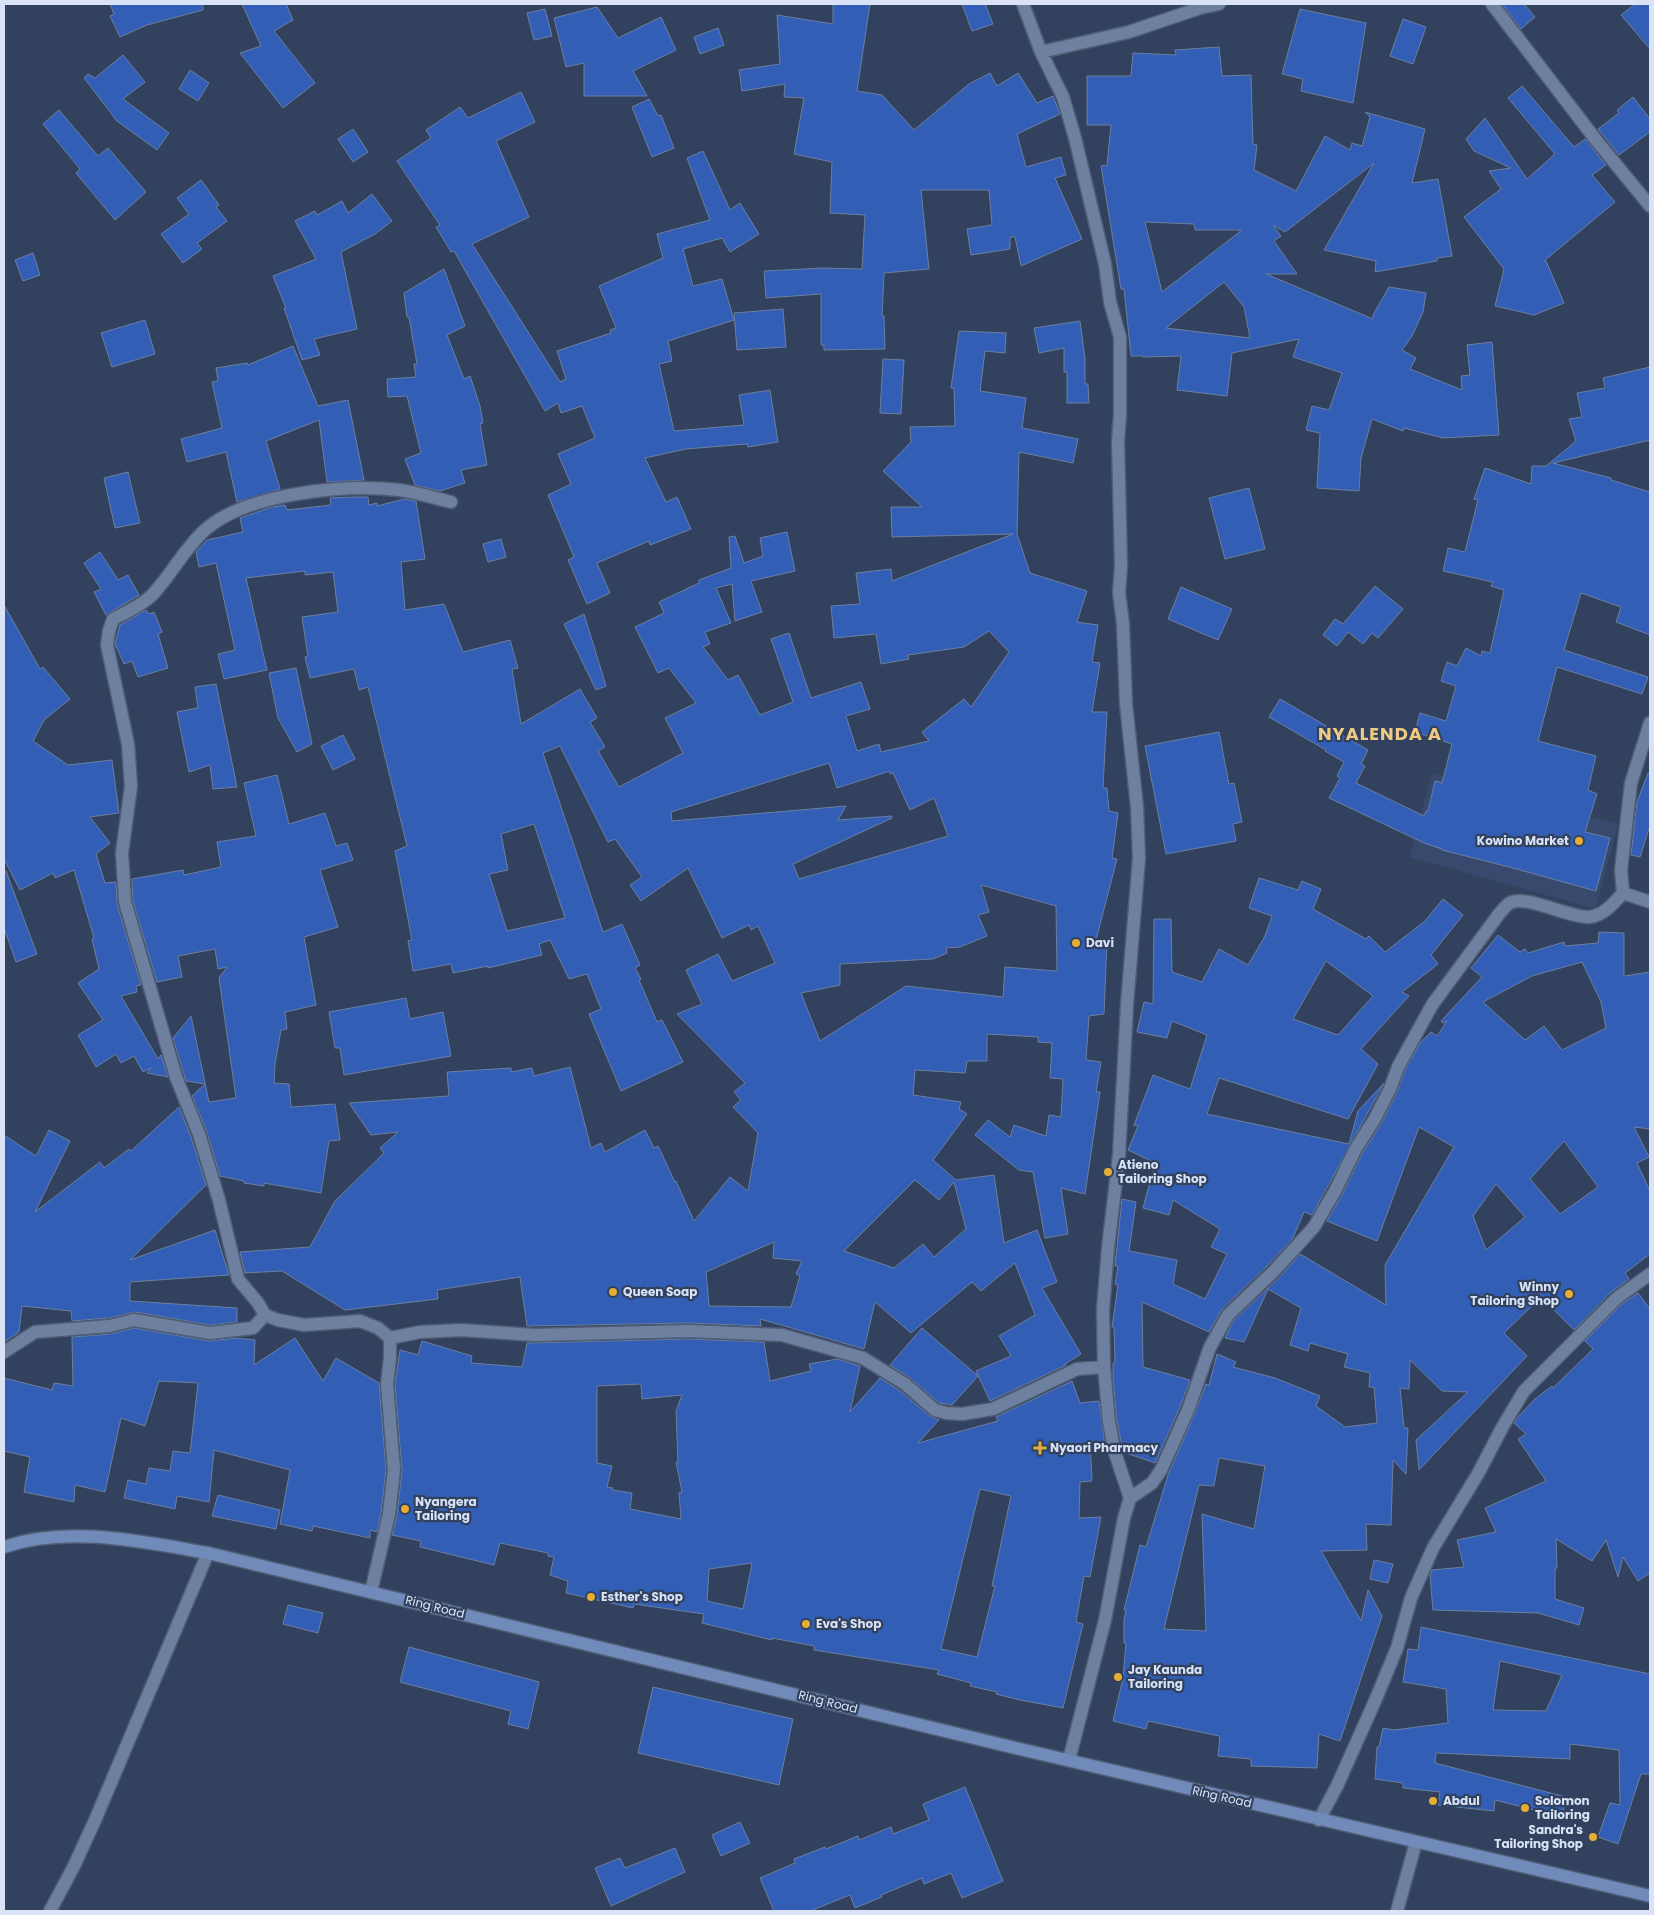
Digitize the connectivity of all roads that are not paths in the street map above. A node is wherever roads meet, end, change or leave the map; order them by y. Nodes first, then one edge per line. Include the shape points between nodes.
1 (1023, 4) edge
2 (1219, 4) edge
3 (1492, 4) edge
4 (1041, 52) junction
5 (1650, 206) edge
6 (451, 502) dead end
7 (1650, 723) edge
8 (1623, 894) junction
9 (1650, 902) edge
10 (1650, 1274) edge
11 (265, 1315) junction
12 (390, 1338) junction
13 (4, 1352) edge
14 (1104, 1367) junction
15 (1130, 1498) junction
16 (4, 1547) edge
17 (208, 1553) junction
18 (371, 1592) junction
19 (1069, 1760) junction
20 (1319, 1820) junction
21 (1416, 1842) junction
22 (1650, 1896) edge
23 (50, 1911) edge
24 (1397, 1911) edge

1 - 4 street
2 - 4 street via 1129,32
3 - 5 street
4 - 14 street via 1063,98 1075,138 1120,337 1119,592 1139,858 1119,1156 1105,1280
6 - 11 street via 399,490 338,489 278,498 237,510 221,517 204,531 153,594 113,620 109,631 107,645 128,744 131,786 122,853 125,902 176,1076 199,1134 219,1200 238,1279
7 - 8 street via 1631,783 1621,870
8 - 9 street
8 - 15 street via 1608,909 1590,917 1527,901 1511,903 1499,914 1432,1005 1374,1120 1314,1227 1228,1315 1210,1347 1188,1410 1161,1470 1152,1484
10 - 20 street via 1617,1298 1524,1391 1502,1426 1480,1472 1433,1548 1411,1598 1397,1648 1375,1701
11 - 12 street via 304,1325 360,1321 378,1328
11 - 13 street via 253,1328 210,1333 134,1320 110,1326 35,1332
12 - 14 street via 420,1332 461,1330 535,1335 688,1331 782,1335 863,1358 905,1384 935,1410 962,1414 993,1409 1077,1369
12 - 18 street via 387,1384 394,1470 389,1514
14 - 15 street via 1115,1453
15 - 19 street via 1105,1620
16 - 17 main road, Ring Road via 60,1537 115,1538
17 - 18 main road, Ring Road
17 - 23 street via 96,1818
18 - 19 main road, Ring Road
19 - 20 main road, Ring Road
20 - 21 main road, Ring Road
21 - 22 main road, Ring Road
21 - 24 street

